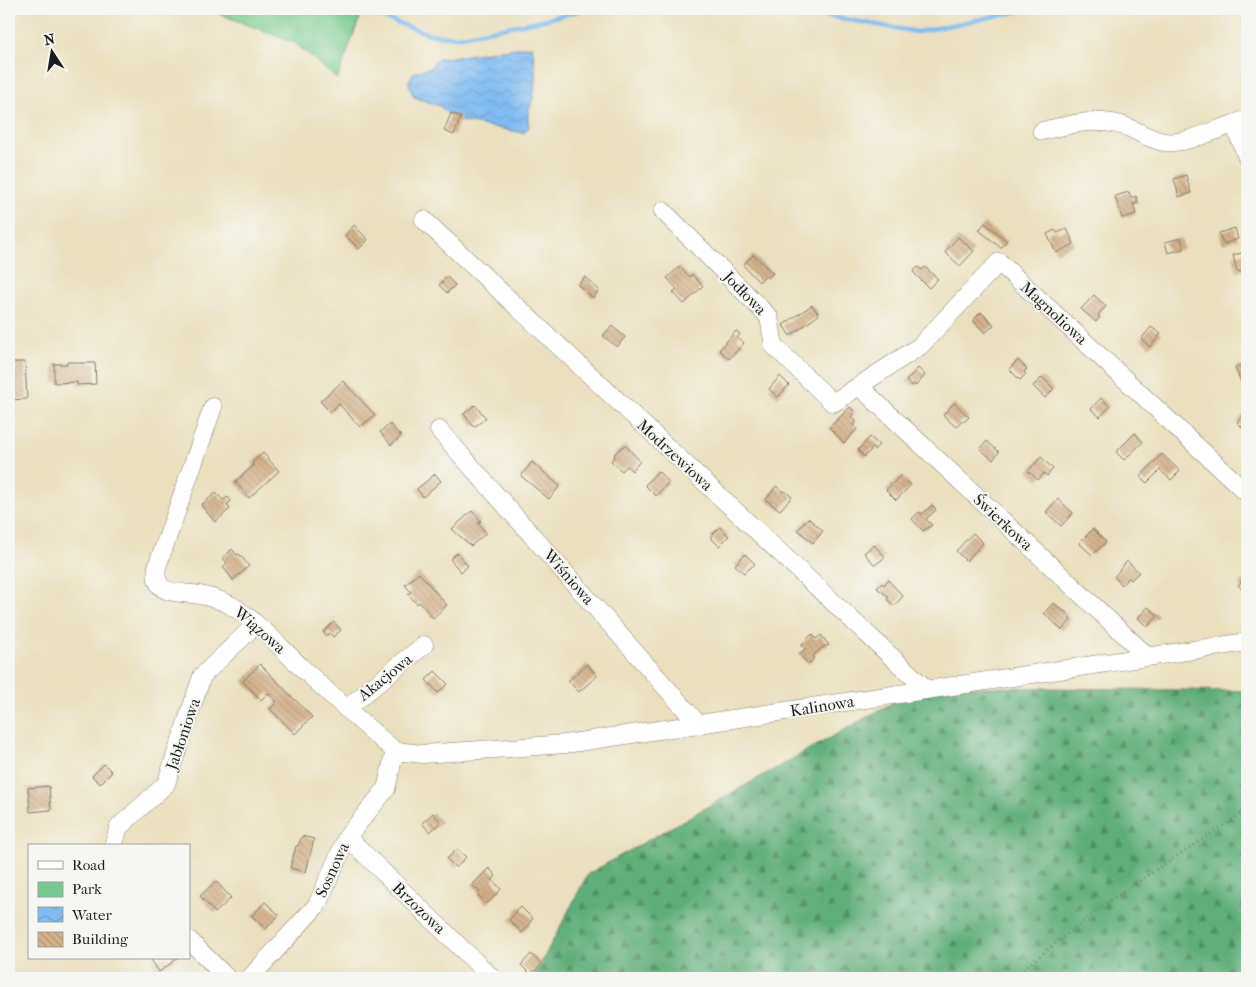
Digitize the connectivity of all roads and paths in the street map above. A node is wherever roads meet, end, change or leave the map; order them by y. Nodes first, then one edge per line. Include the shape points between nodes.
1 (1241, 121) edge
2 (1042, 131) dead end
3 (1247, 157) edge
4 (663, 211) dead end
5 (424, 220) dead end
6 (860, 387) junction
7 (213, 408) dead end
8 (439, 430) dead end
9 (1247, 493) edge
10 (256, 624) junction
11 (1247, 642) edge
12 (424, 645) dead end
13 (1147, 656) junction
14 (926, 690) junction
15 (346, 709) junction
16 (699, 725) junction
17 (395, 751) junction
18 (1247, 810) edge
19 (347, 837) junction
20 (113, 844) edge
21 (190, 941) edge
22 (227, 978) edge
23 (250, 978) edge
24 (492, 978) edge
25 (1012, 978) edge

1 - 2 street via 1174,142 1162,142 1122,125 1106,122 1076,123
1 - 3 street
4 - 6 street, Jodłowa via 769,317 774,346 833,403
5 - 14 street, Modrzewiowa
6 - 9 street, Magnoliowa via 920,346 999,262
6 - 13 street, Świerkowa
7 - 10 street, Wiązowa via 156,576 163,589 231,605
8 - 16 street, Wiśniowa
10 - 15 street, Wiązowa
10 - 20 street, Jabłoniowa via 202,676 166,784 119,827
11 - 13 street, Kalinowa
12 - 15 street, Akacjowa
13 - 14 street, Kalinowa
14 - 16 street, Kalinowa
15 - 17 street, Wiązowa
16 - 17 street, Kalinowa via 565,744 423,754
17 - 19 street, Sosnowa via 386,789
18 - 25 path via 1109,901
19 - 23 street, Sosnowa via 317,905
19 - 24 street, Brzozowa
21 - 22 street

